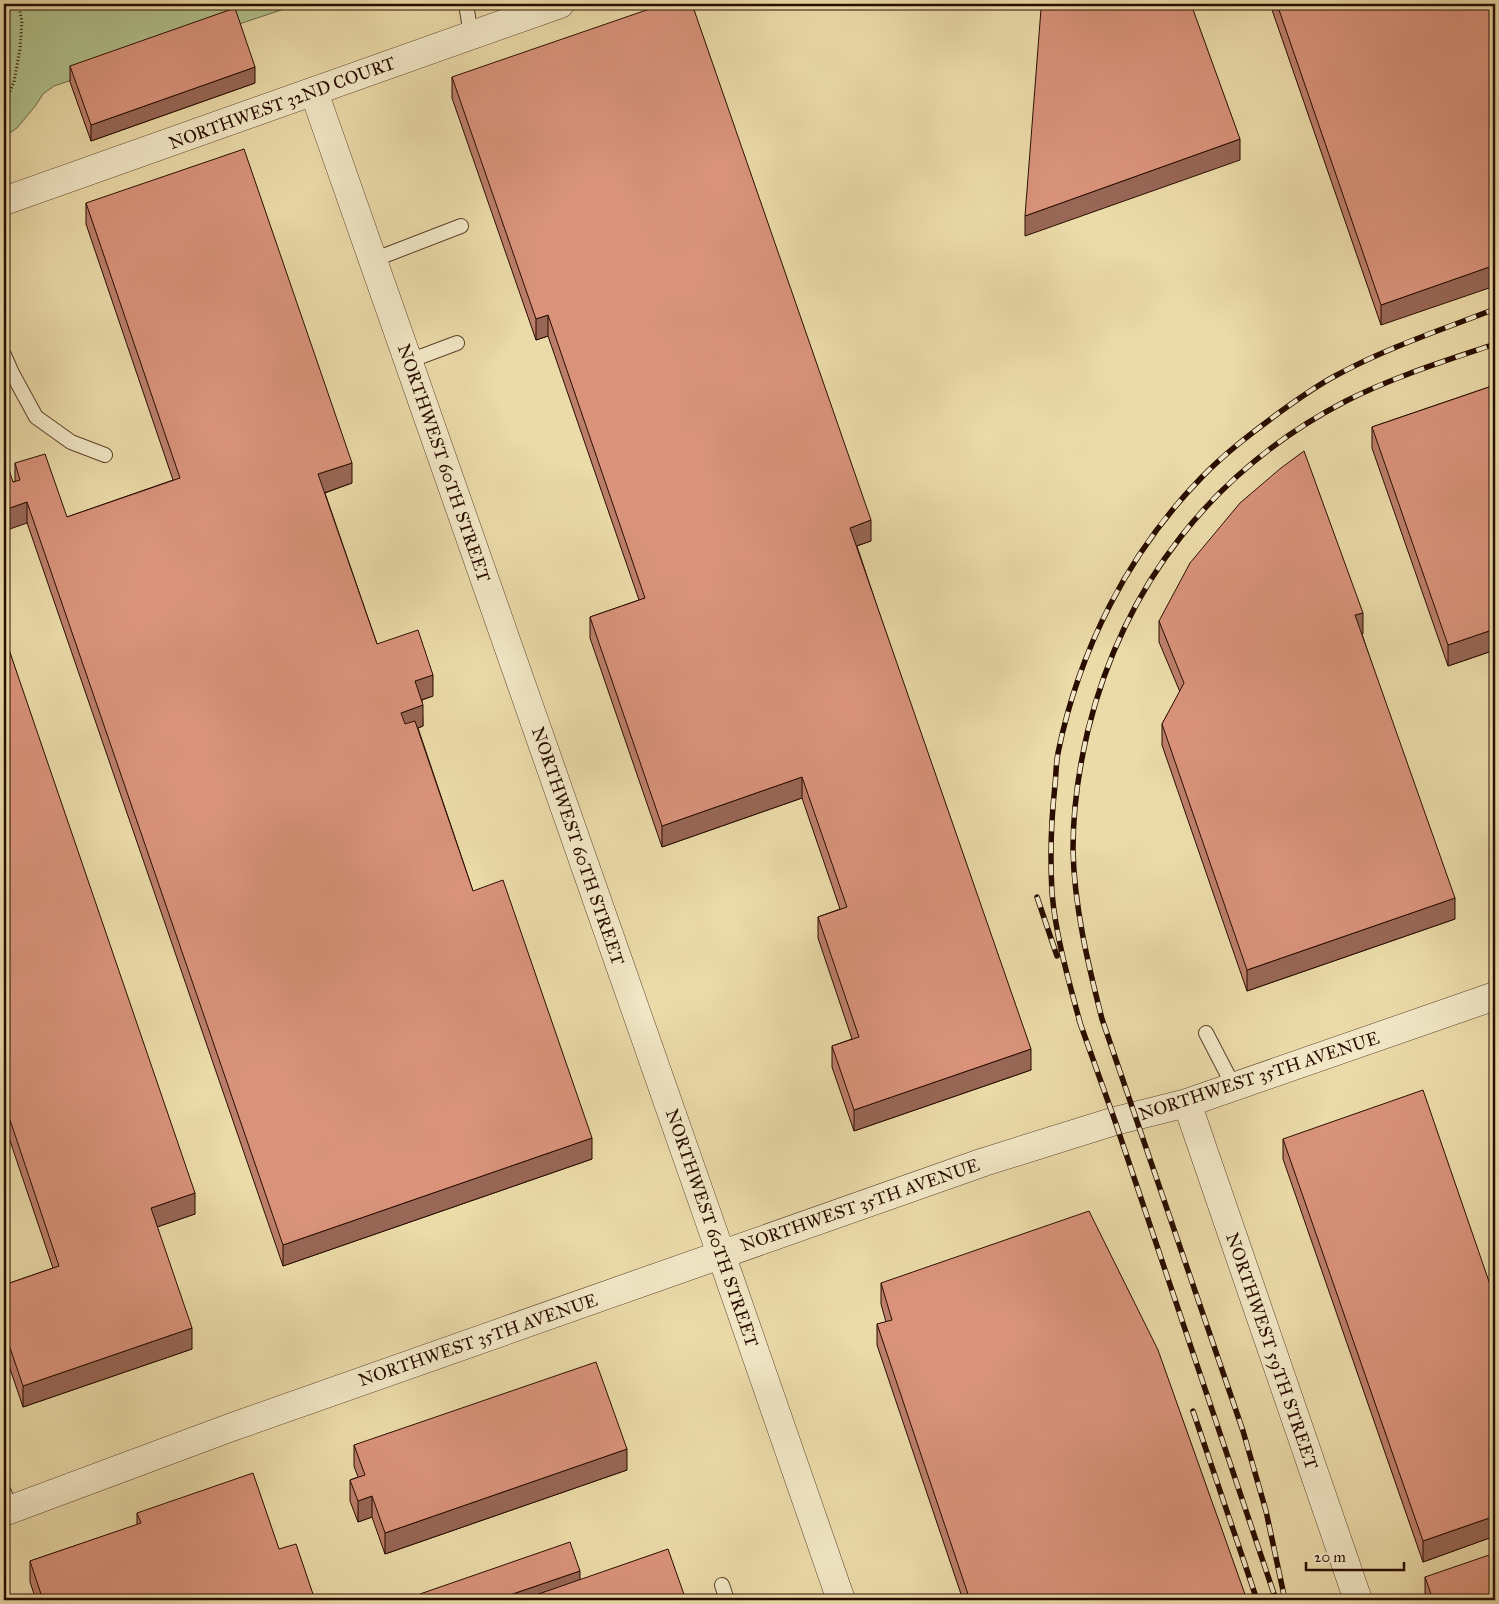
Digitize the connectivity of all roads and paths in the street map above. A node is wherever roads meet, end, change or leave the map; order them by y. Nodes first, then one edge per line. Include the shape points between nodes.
1 (18, 4) edge
2 (466, 4) edge
3 (560, 4) edge
4 (471, 35) junction
5 (314, 92) junction
6 (4, 104) edge
7 (4, 202) edge
8 (461, 226) dead end
9 (373, 260) junction
10 (457, 344) dead end
11 (4, 355) edge
12 (408, 361) junction
13 (105, 455) dead end
14 (1495, 996) edge
15 (1206, 1033) dead end
16 (1234, 1087) junction
17 (1187, 1103) junction
18 (721, 1254) junction
19 (6, 1505) edge
20 (722, 1585) dead end
21 (726, 1600) edge
22 (841, 1600) edge
23 (1358, 1600) edge

1 - 6 path via 22,21 20,49 14,82
2 - 4 lane
3 - 4 street, NORTHWEST 32ND COURT
4 - 5 street, NORTHWEST 32ND COURT
5 - 7 street, NORTHWEST 32ND COURT
5 - 9 street, NORTHWEST 60TH STREET
8 - 9 lane
9 - 12 street, NORTHWEST 60TH STREET
10 - 12 lane
11 - 13 lane via 36,417 71,442
12 - 18 street, NORTHWEST 60TH STREET
14 - 16 street, NORTHWEST 35TH AVENUE
15 - 16 lane
16 - 17 street, NORTHWEST 35TH AVENUE
17 - 18 street, NORTHWEST 35TH AVENUE via 1115,1121 984,1162
17 - 23 street, NORTHWEST 59TH STREET
18 - 19 street, NORTHWEST 35TH AVENUE
18 - 22 street, NORTHWEST 60TH STREET
20 - 21 lane

